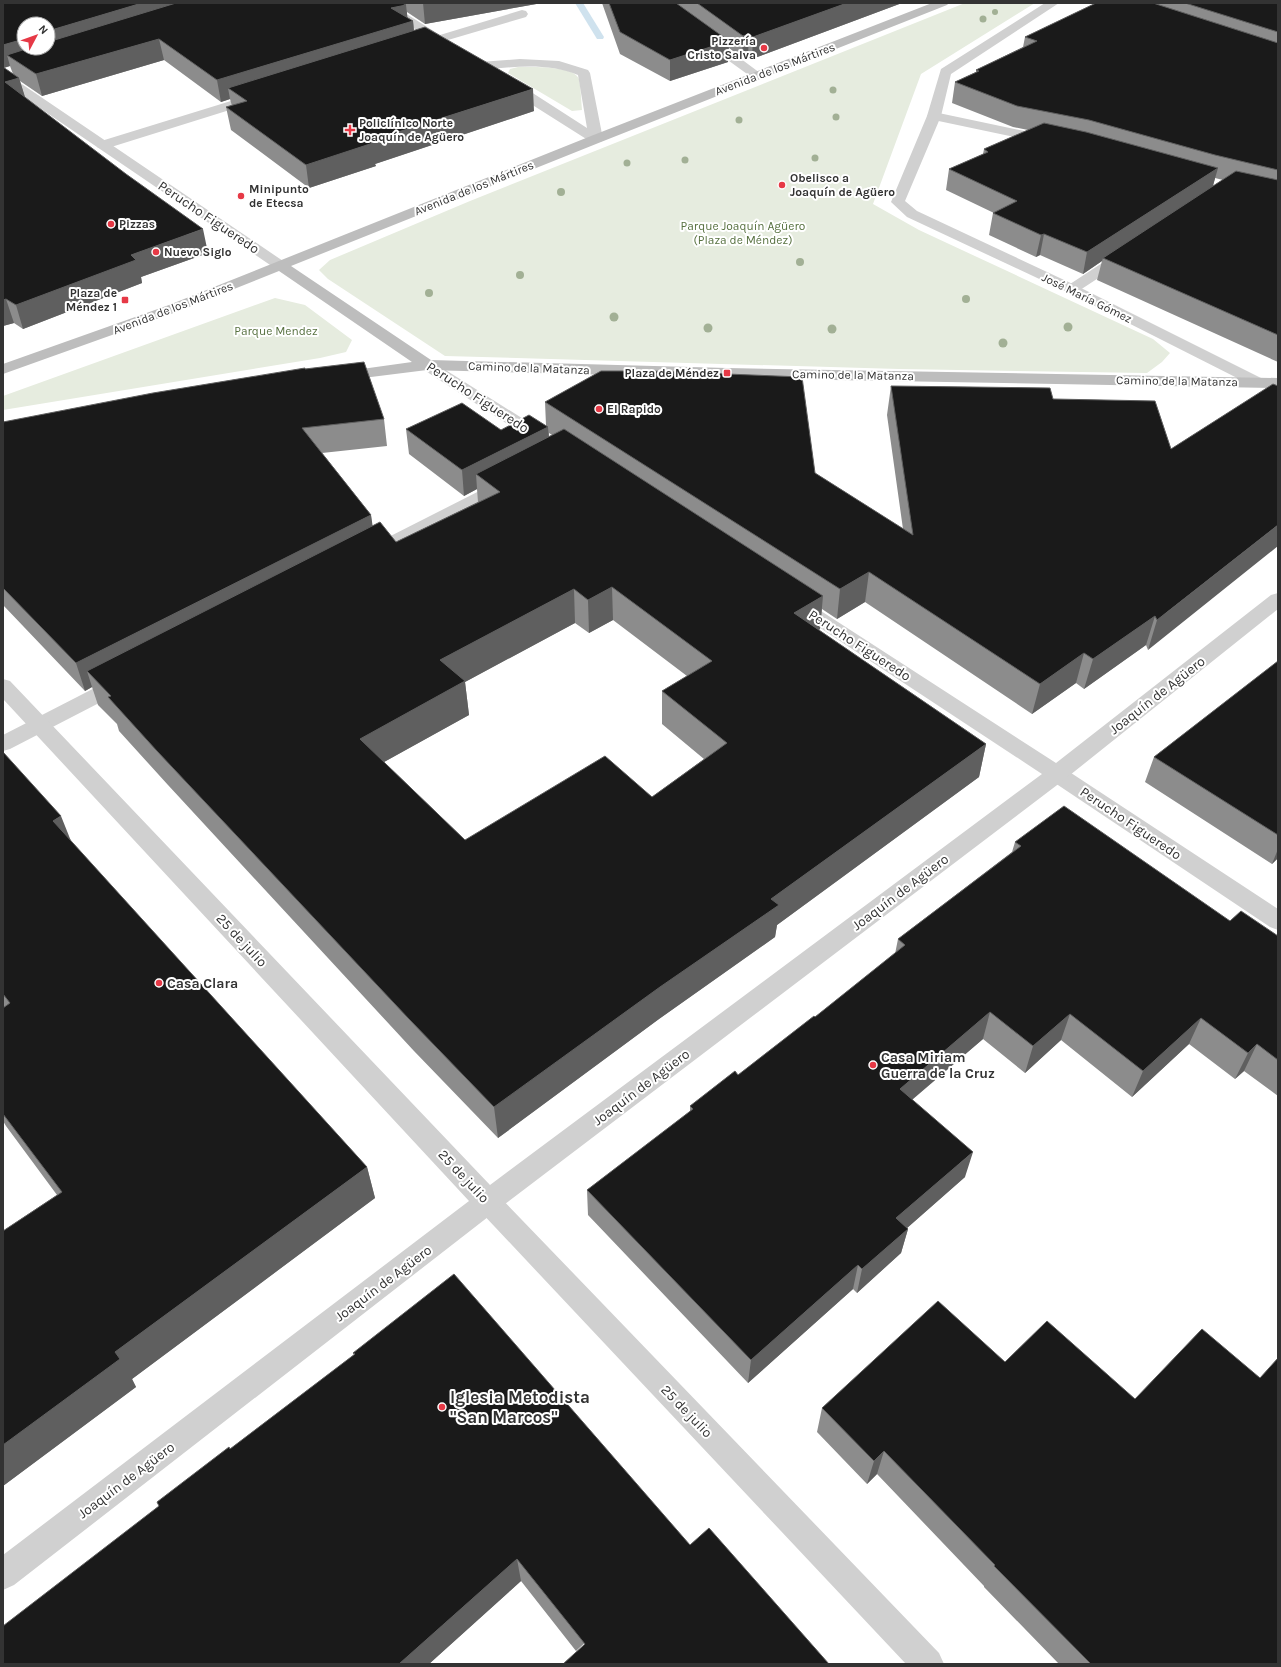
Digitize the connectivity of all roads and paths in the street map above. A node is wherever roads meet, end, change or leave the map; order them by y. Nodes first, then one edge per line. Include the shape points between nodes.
1 (381, 3) edge
2 (660, 3) edge
3 (943, 3) edge
4 (1053, 3) edge
5 (522, 14) dead end
6 (439, 39) junction
7 (402, 51) edge
8 (457, 51) edge
9 (468, 58) edge
10 (480, 66) junction
11 (18, 69) edge
12 (3, 76) edge
13 (758, 76) junction
14 (275, 91) edge
15 (934, 116) junction
16 (596, 139) junction
17 (1061, 142) edge
18 (103, 145) junction
19 (1137, 247) edge
20 (281, 266) junction
21 (1072, 290) junction
22 (427, 365) junction
23 (3, 369) edge
24 (326, 378) edge
25 (1257, 382) junction
26 (1278, 382) edge
27 (1278, 392) edge
28 (554, 446) edge
29 (523, 475) edge
30 (353, 563) edge
31 (785, 596) edge
32 (1278, 599) edge
33 (140, 674) edge
34 (3, 686) edge
35 (40, 725) junction
36 (3, 744) edge
37 (1057, 774) junction
38 (1278, 921) edge
39 (488, 1202) junction
40 (3, 1574) edge
41 (928, 1664) edge

1 - 6 street
2 - 13 street
3 - 13 main road, Avenida de los Mártires
4 - 15 street via 946,72
5 - 6 street
6 - 7 street
6 - 8 street
9 - 10 street
10 - 16 street
10 - 16 street via 552,64 575,68 584,73
11 - 12 street
12 - 18 street, Perucho Figueredo
13 - 16 main road, Avenida de los Mártires
14 - 18 street
15 - 17 street
15 - 21 street, José María Gómez via 898,202 912,214
16 - 20 main road, Avenida de los Mártires
18 - 20 street, Perucho Figueredo
19 - 21 street
20 - 22 main road, Perucho Figueredo
20 - 23 main road, Avenida de los Mártires via 174,308
21 - 25 street, José María Gómez
22 - 24 main road
22 - 25 main road, Camino de la Matanza
22 - 28 street, Perucho Figueredo
25 - 26 main road, Camino de la Matanza
25 - 27 street, José María Gómez
29 - 30 street
31 - 37 street, Perucho Figueredo
32 - 37 street, Joaquín de Agüero
33 - 35 street
34 - 35 street, 25 de julio
35 - 36 street
35 - 39 street, 25 de julio
37 - 38 street, Perucho Figueredo
37 - 39 street, Joaquín de Agüero
39 - 40 street, Joaquín de Agüero
39 - 41 street, 25 de julio

